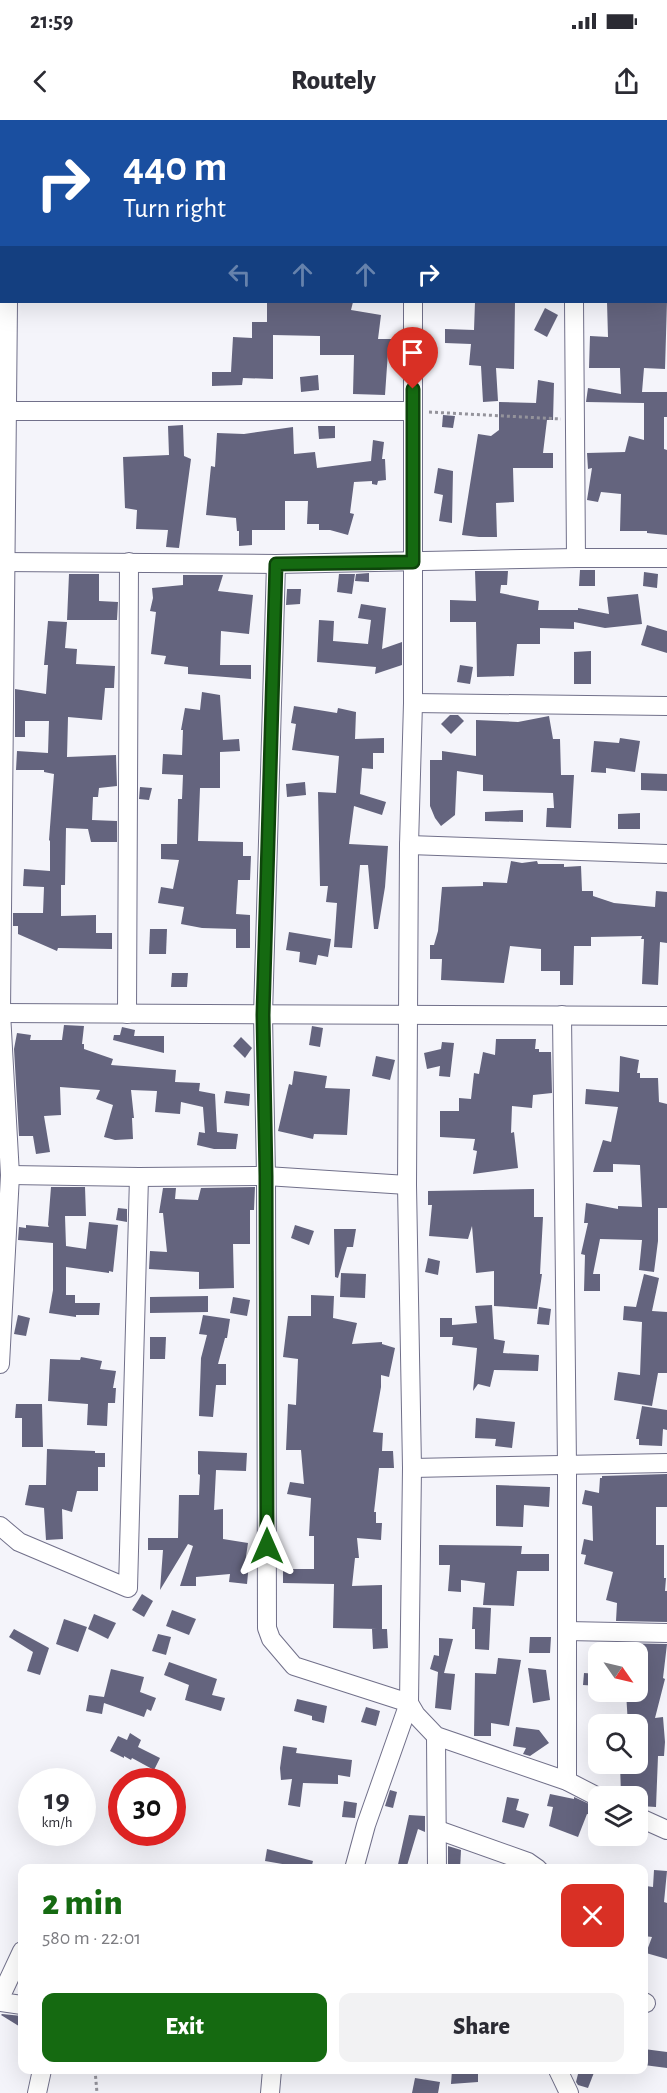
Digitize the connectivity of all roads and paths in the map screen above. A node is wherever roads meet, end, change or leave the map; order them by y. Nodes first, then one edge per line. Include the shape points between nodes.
1 (8, 303) edge
2 (413, 303) edge
3 (574, 303) edge
4 (6, 411) junction
5 (413, 411) junction
6 (574, 420) junction
7 (576, 558) junction
8 (667, 558) edge
9 (2, 562) edge
10 (129, 562) junction
11 (413, 562) junction
12 (276, 564) junction
13 (413, 703) junction
14 (667, 706) edge
15 (409, 846) junction
16 (667, 854) edge
17 (0, 1012) edge
18 (127, 1014) junction
19 (263, 1015) junction
20 (408, 1015) junction
21 (562, 1015) junction
22 (667, 1017) edge
23 (10, 1175) junction
24 (266, 1176) junction
25 (139, 1177) junction
26 (407, 1185) junction
27 (0, 1364) edge
28 (667, 1463) edge
29 (567, 1465) junction
30 (412, 1468) junction
31 (0, 1526) edge
32 (567, 1631) junction
33 (667, 1633) edge
34 (409, 1702) junction
35 (436, 1736) junction
36 (567, 1781) junction
37 (588, 1792) edge
38 (648, 1821) edge
39 (438, 1830) junction
40 (667, 1830) edge
41 (355, 1864) edge
42 (437, 1864) edge
43 (531, 1864) edge
44 (18, 1961) edge
45 (0, 2000) edge
46 (18, 2004) edge
47 (41, 2074) edge
48 (95, 2074) edge
49 (272, 2074) edge
50 (560, 2074) edge
51 (37, 2093) edge
52 (97, 2093) edge
53 (270, 2093) edge
54 (569, 2093) edge

1 - 4 street
2 - 5 street
3 - 6 street
4 - 5 street
4 - 9 street
5 - 6 path
5 - 11 street
6 - 7 street
7 - 8 street
7 - 11 street
9 - 10 street
9 - 17 street
10 - 12 street
10 - 18 street
11 - 12 street
11 - 13 street
12 - 19 street
13 - 14 street
13 - 15 street
15 - 16 street
15 - 20 street
17 - 18 street
17 - 23 street
18 - 19 street
19 - 20 street
19 - 24 street
20 - 21 street
20 - 26 street
21 - 22 street
21 - 29 street
23 - 25 street
23 - 27 street
24 - 25 street
24 - 26 street
24 - 34 street via 267,1628 276,1646 294,1666
25 - 31 street via 128,1588 19,1542
26 - 30 street
28 - 29 street
29 - 30 street
29 - 32 street
30 - 34 street
32 - 33 street
32 - 36 street
34 - 35 street
34 - 41 street
35 - 36 street
35 - 39 street
36 - 37 street
38 - 40 street
39 - 42 street
39 - 43 street
44 - 45 street
45 - 46 street
47 - 51 street
48 - 52 path
49 - 53 street
50 - 54 street

